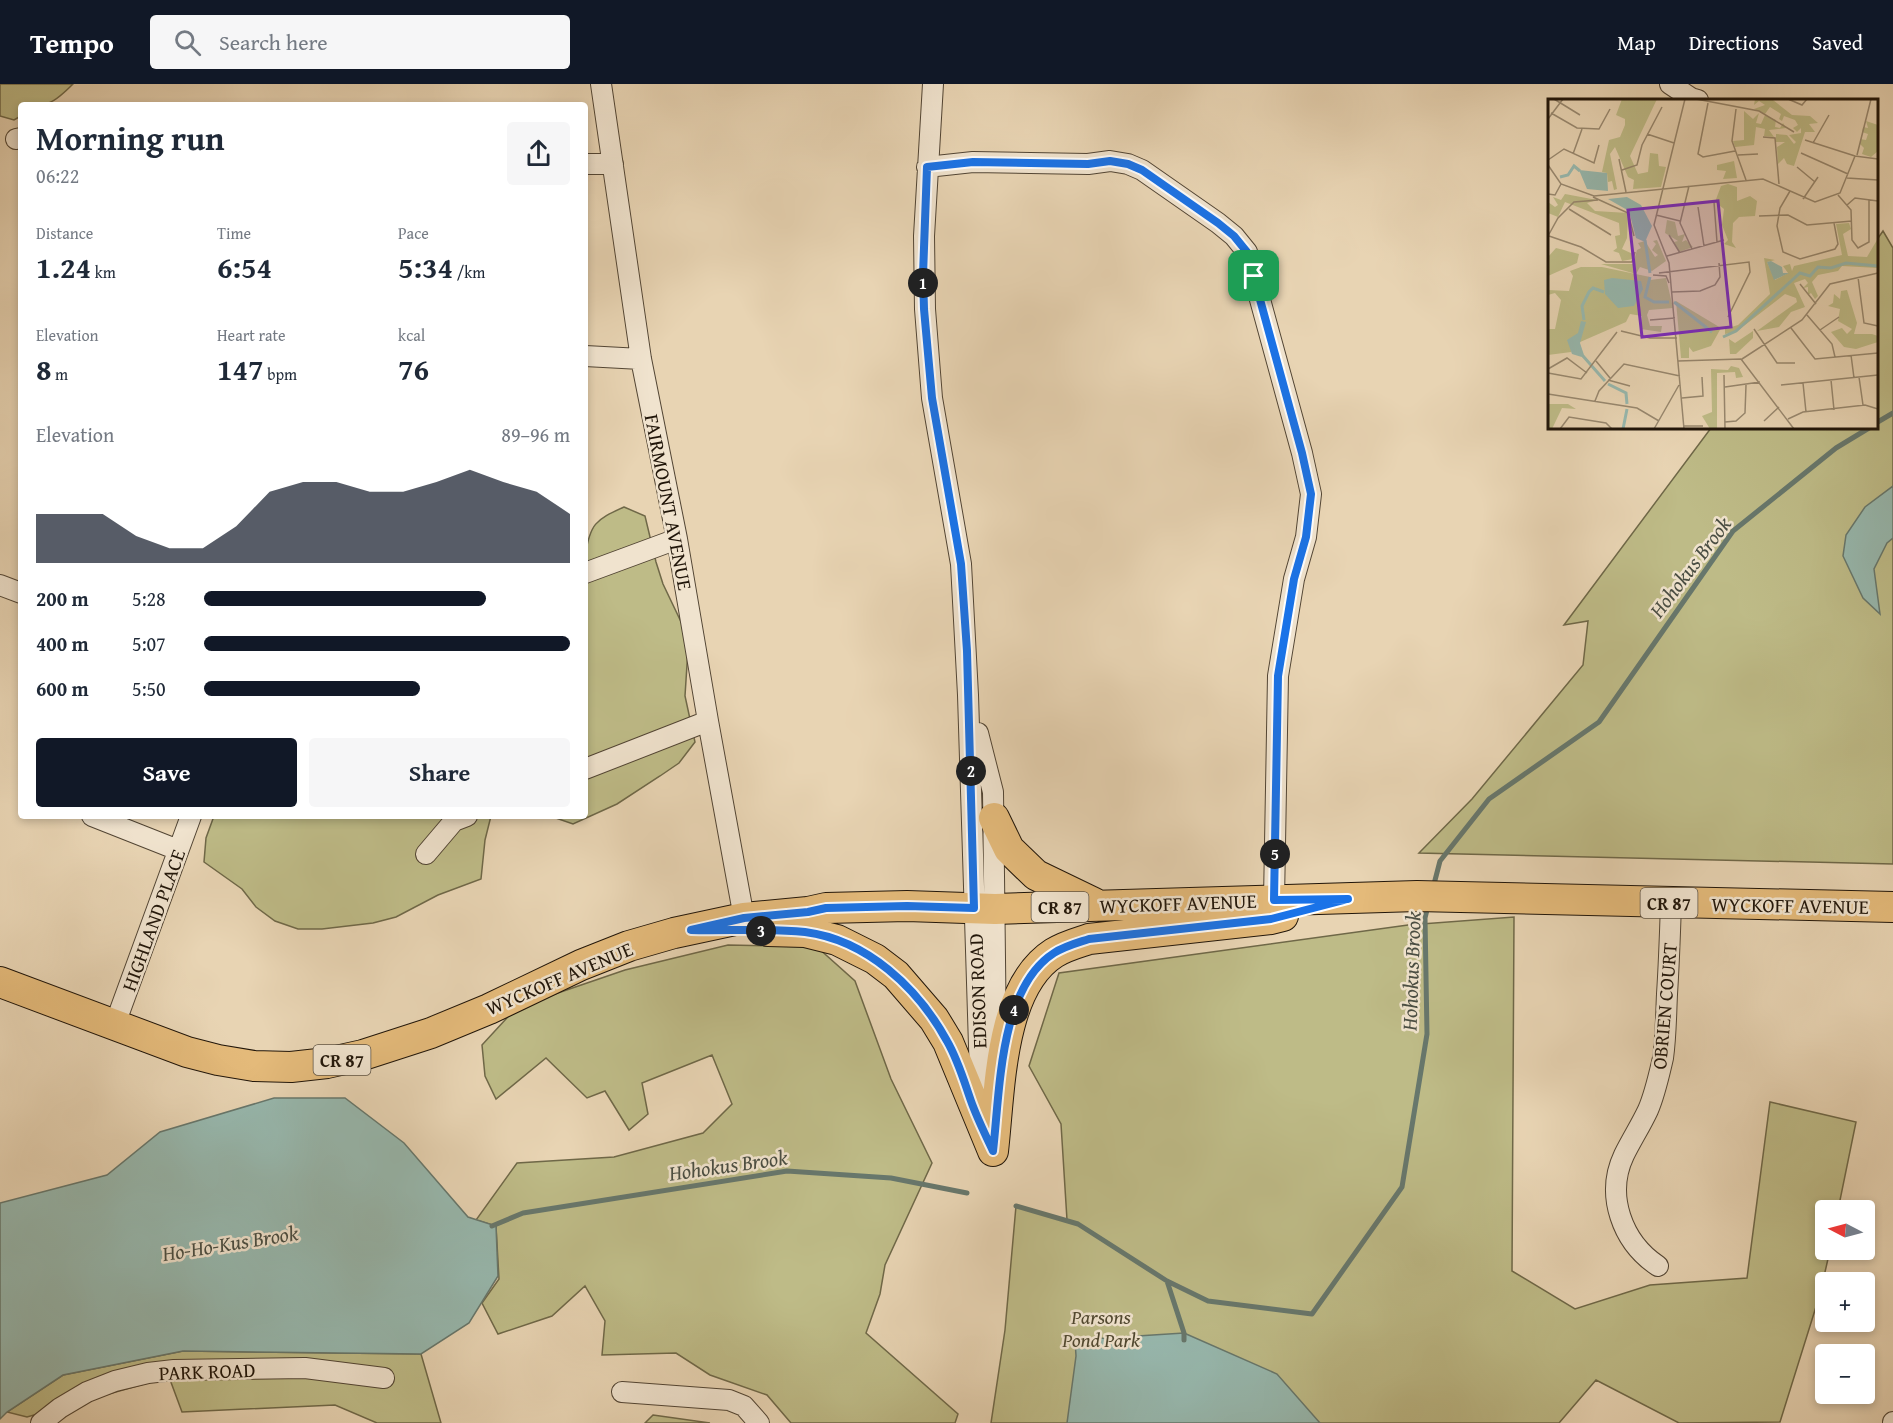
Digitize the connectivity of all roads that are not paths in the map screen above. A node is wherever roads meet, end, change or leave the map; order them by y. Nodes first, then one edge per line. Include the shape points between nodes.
1 (601, 84) edge
2 (933, 84) edge
3 (1670, 84) edge
4 (1694, 99) edge
5 (588, 164) edge
6 (613, 164) junction
7 (927, 167) junction
8 (588, 357) edge
9 (641, 360) junction
10 (677, 539) junction
11 (588, 572) edge
12 (0, 585) edge
13 (18, 592) edge
14 (968, 695) junction
15 (708, 721) junction
16 (588, 768) edge
17 (994, 818) junction
18 (100, 819) edge
19 (189, 819) edge
20 (459, 819) edge
21 (178, 850) junction
22 (426, 854) dead end
23 (1348, 899) junction
24 (1274, 900) junction
25 (1671, 903) junction
26 (1099, 905) junction
27 (1893, 907) edge
28 (984, 908) junction
29 (744, 918) junction
30 (691, 930) junction
31 (0, 982) edge
32 (115, 1024) junction
33 (993, 1151) junction
34 (1658, 1266) dead end
35 (384, 1378) dead end
36 (622, 1392) dead end
37 (41, 1423) edge
38 (759, 1423) edge

1 - 6 street, FAIRMOUNT AVENUE
2 - 7 street, EDISON ROAD
3 - 4 street
5 - 6 street
6 - 9 street, FAIRMOUNT AVENUE
7 - 14 street, EDISON ROAD via 923,275 928,353 932,398 961,564
7 - 24 street via 973,162 1128,164 1218,223 1247,252 1311,494 1278,676
8 - 9 street
9 - 10 street, FAIRMOUNT AVENUE
10 - 11 street
10 - 15 street, FAIRMOUNT AVENUE
12 - 13 street
14 - 17 street, EDISON ROAD via 993,792
14 - 28 street, EDISON ROAD
15 - 16 street
15 - 29 street, FAIRMOUNT AVENUE
17 - 26 main road via 1009,849 1036,875
17 - 28 street, EDISON ROAD
18 - 21 street
19 - 21 street, HIGHLAND PLACE
20 - 22 street
21 - 32 street, HIGHLAND PLACE
23 - 24 main road, WYCKOFF AVENUE / CR 87
23 - 25 main road, WYCKOFF AVENUE / CR 87 via 1432,896
23 - 33 main road via 1271,919 1089,939 1054,953 1039,965 1019,994 1007,1031
24 - 26 main road, WYCKOFF AVENUE / CR 87
25 - 27 main road, WYCKOFF AVENUE / CR 87
25 - 34 street, OBRIEN COURT via 1665,1044 1659,1076 1649,1108 1624,1155 1616,1192 1625,1230 1636,1247
26 - 28 main road, WYCKOFF AVENUE / CR 87
28 - 29 main road, WYCKOFF AVENUE / CR 87 via 845,907
28 - 33 street, EDISON ROAD via 996,1024
29 - 30 main road, WYCKOFF AVENUE / CR 87
30 - 32 main road, WYCKOFF AVENUE / CR 87 via 630,946 581,965 431,1033 327,1063 291,1067 218,1060
30 - 33 main road via 805,932 837,940 897,975 943,1034
31 - 32 main road, WYCKOFF AVENUE / CR 87
35 - 37 street, PARK ROAD via 305,1368 148,1373 87,1392
36 - 38 street via 729,1400 744,1406

